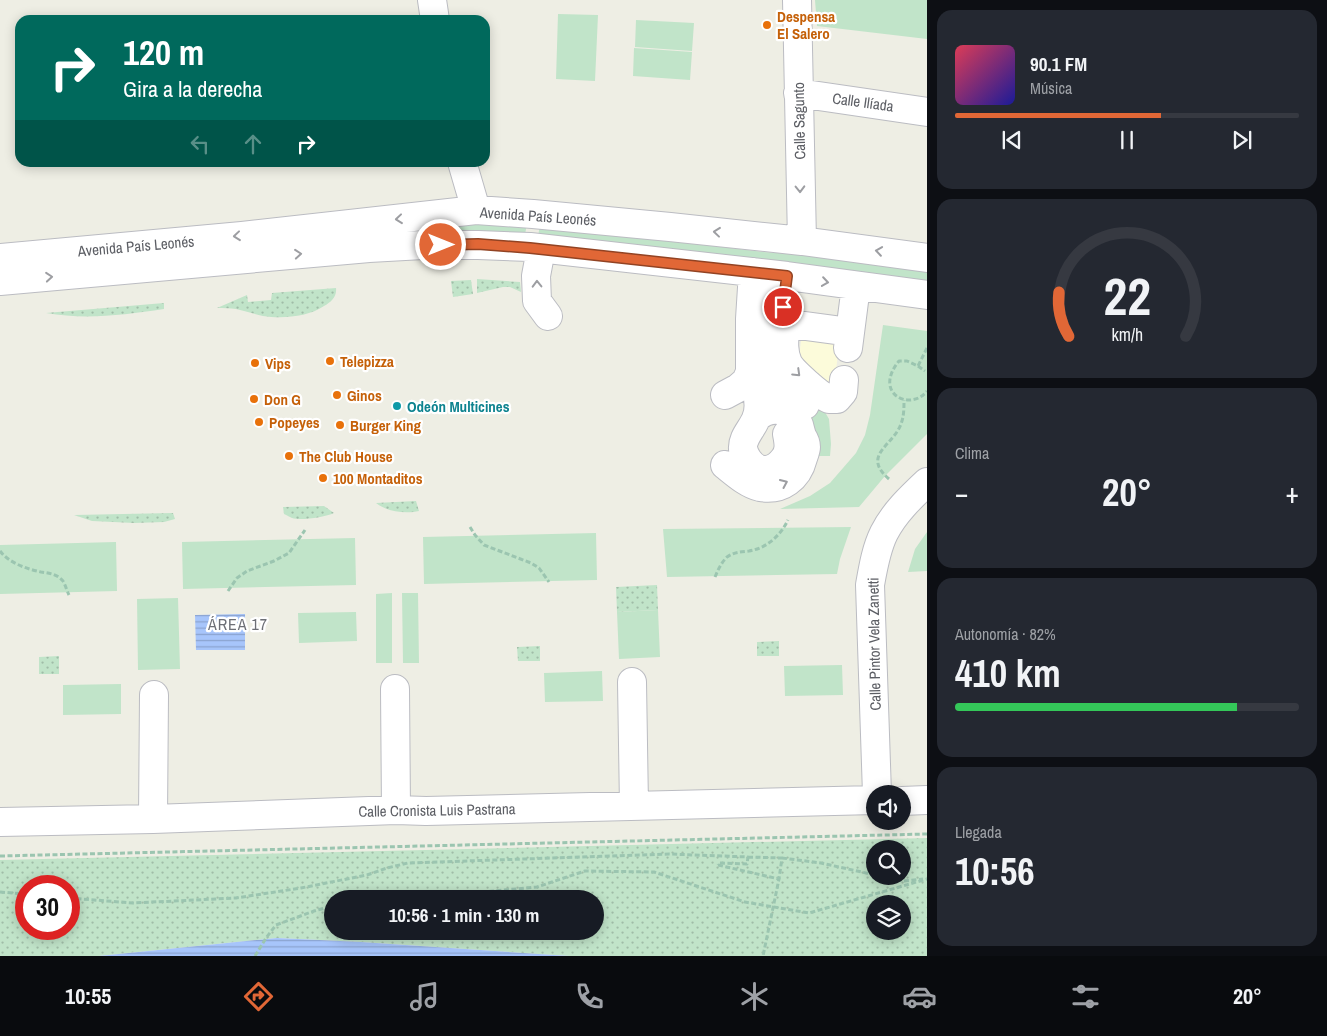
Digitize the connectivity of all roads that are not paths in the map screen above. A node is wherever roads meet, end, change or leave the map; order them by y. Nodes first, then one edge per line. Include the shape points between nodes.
1 (432, 0) edge
2 (796, 0) edge
3 (434, 15) edge
4 (798, 93) junction
5 (927, 112) edge
6 (463, 167) edge
7 (476, 210) junction
8 (802, 241) junction
9 (541, 248) junction
10 (0, 258) edge
11 (927, 258) edge
12 (771, 275) junction
13 (0, 281) edge
14 (856, 286) junction
15 (927, 295) edge
16 (548, 316) dead end
17 (785, 323) junction
18 (750, 372) junction
19 (844, 380) dead end
20 (726, 394) dead end
21 (805, 405) dead end
22 (757, 417) junction
23 (787, 434) dead end
24 (725, 465) dead end
25 (927, 482) edge
26 (632, 682) dead end
27 (395, 689) dead end
28 (154, 695) dead end
29 (877, 785) edge
30 (866, 800) edge
31 (927, 800) edge
32 (911, 801) edge
33 (634, 806) junction
34 (396, 810) junction
35 (153, 819) junction
36 (0, 822) edge

1 - 3 street
2 - 4 street, Calle Sagunto
4 - 5 street, Calle Ilíada
4 -> 8 street, Calle Sagunto
6 - 7 street
8 -> 7 street, Avenida País Leonés
7 -> 10 street, Avenida País Leonés
11 -> 8 street, Avenida País Leonés
9 - 12 street, Avenida País Leonés
13 -> 9 street, Avenida País Leonés via 369,248 478,244
16 -> 9 street via 537,301 536,276
12 -> 14 street, Avenida País Leonés
12 - 17 street via 783,307
12 - 18 street via 750,319
12 - 21 street via 766,328 767,370 775,383
14 - 15 street, Avenida País Leonés
14 - 17 street via 849,341
17 -> 19 street via 784,348 788,364 797,375 830,399 837,399 843,392
18 - 20 street via 746,381
18 - 22 street via 759,407
22 - 23 street via 743,450 758,470 773,468 785,458 790,444
24 -> 22 street via 744,480 761,487 778,487 792,479 801,466 806,446 798,424 780,410 772,409
25 - 29 street, Calle Pintor Vela Zanetti via 899,511 884,533 870,585
26 - 33 street
27 - 34 street
28 - 35 street
30 - 33 street, Calle Cronista Luis Pastrana
31 - 32 street
33 - 34 street, Calle Cronista Luis Pastrana
34 - 35 street, Calle Cronista Luis Pastrana
35 - 36 street, Calle Cronista Luis Pastrana

